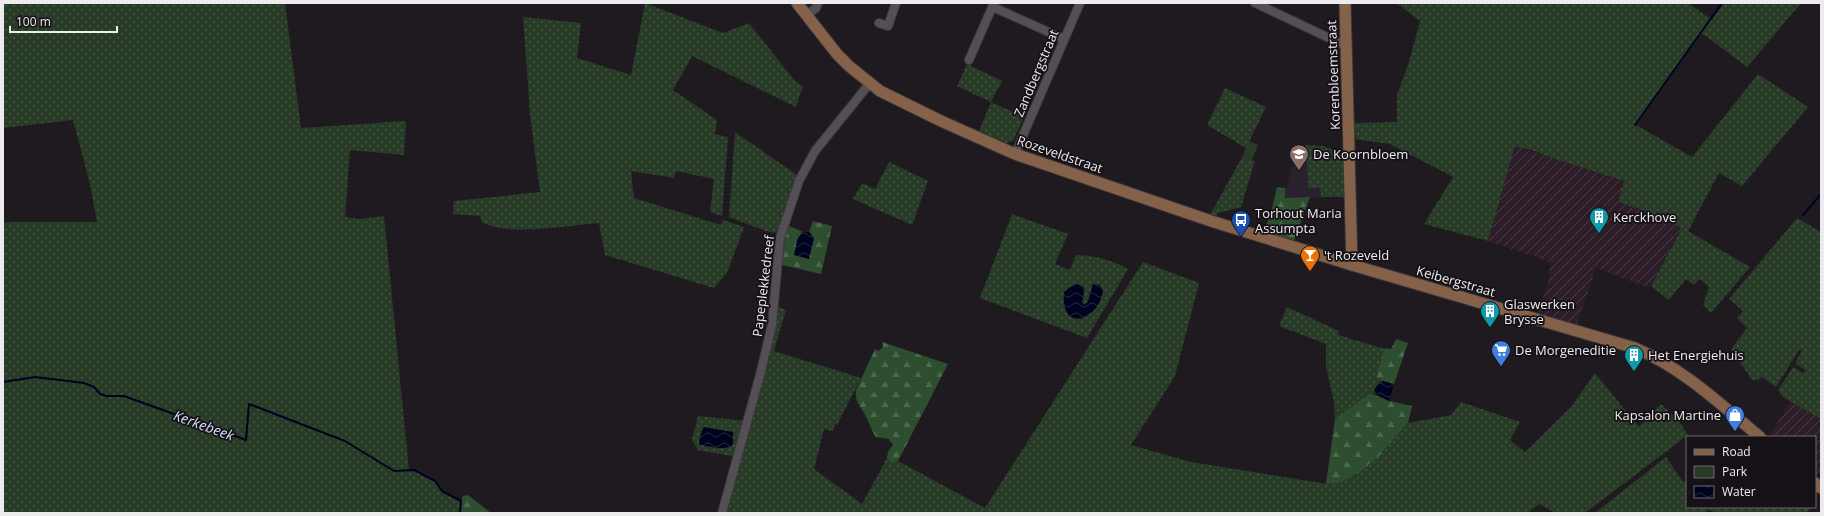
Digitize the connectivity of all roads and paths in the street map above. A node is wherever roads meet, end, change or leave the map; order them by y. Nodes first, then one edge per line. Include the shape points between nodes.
1 (798, 3) edge
2 (818, 3) edge
3 (896, 3) edge
4 (1080, 3) edge
5 (1255, 3) edge
6 (1344, 3) edge
7 (994, 5) edge
8 (807, 15) junction
9 (879, 24) dead end
10 (1064, 39) junction
11 (1346, 46) junction
12 (969, 60) dead end
13 (870, 83) junction
14 (1015, 154) junction
15 (1352, 266) junction
16 (1759, 436) edge
17 (722, 513) edge

1 - 8 street, Rozeveldstraat
2 - 8 street
3 - 9 street via 888,26
4 - 10 street, Zandbergstraat
5 - 11 street
6 - 11 street, Korenbloemstraat
7 - 10 street
7 - 12 street
8 - 13 street, Rozeveldstraat via 837,54
10 - 14 street, Zandbergstraat
11 - 15 street, Korenbloemstraat
13 - 14 street, Rozeveldstraat via 889,96 941,122
13 - 17 street, Papeplekkedreef via 815,151 799,181 780,238 772,325
14 - 15 street, Rozeveldstraat
15 - 16 street, Keibergstraat via 1635,348 1672,366

